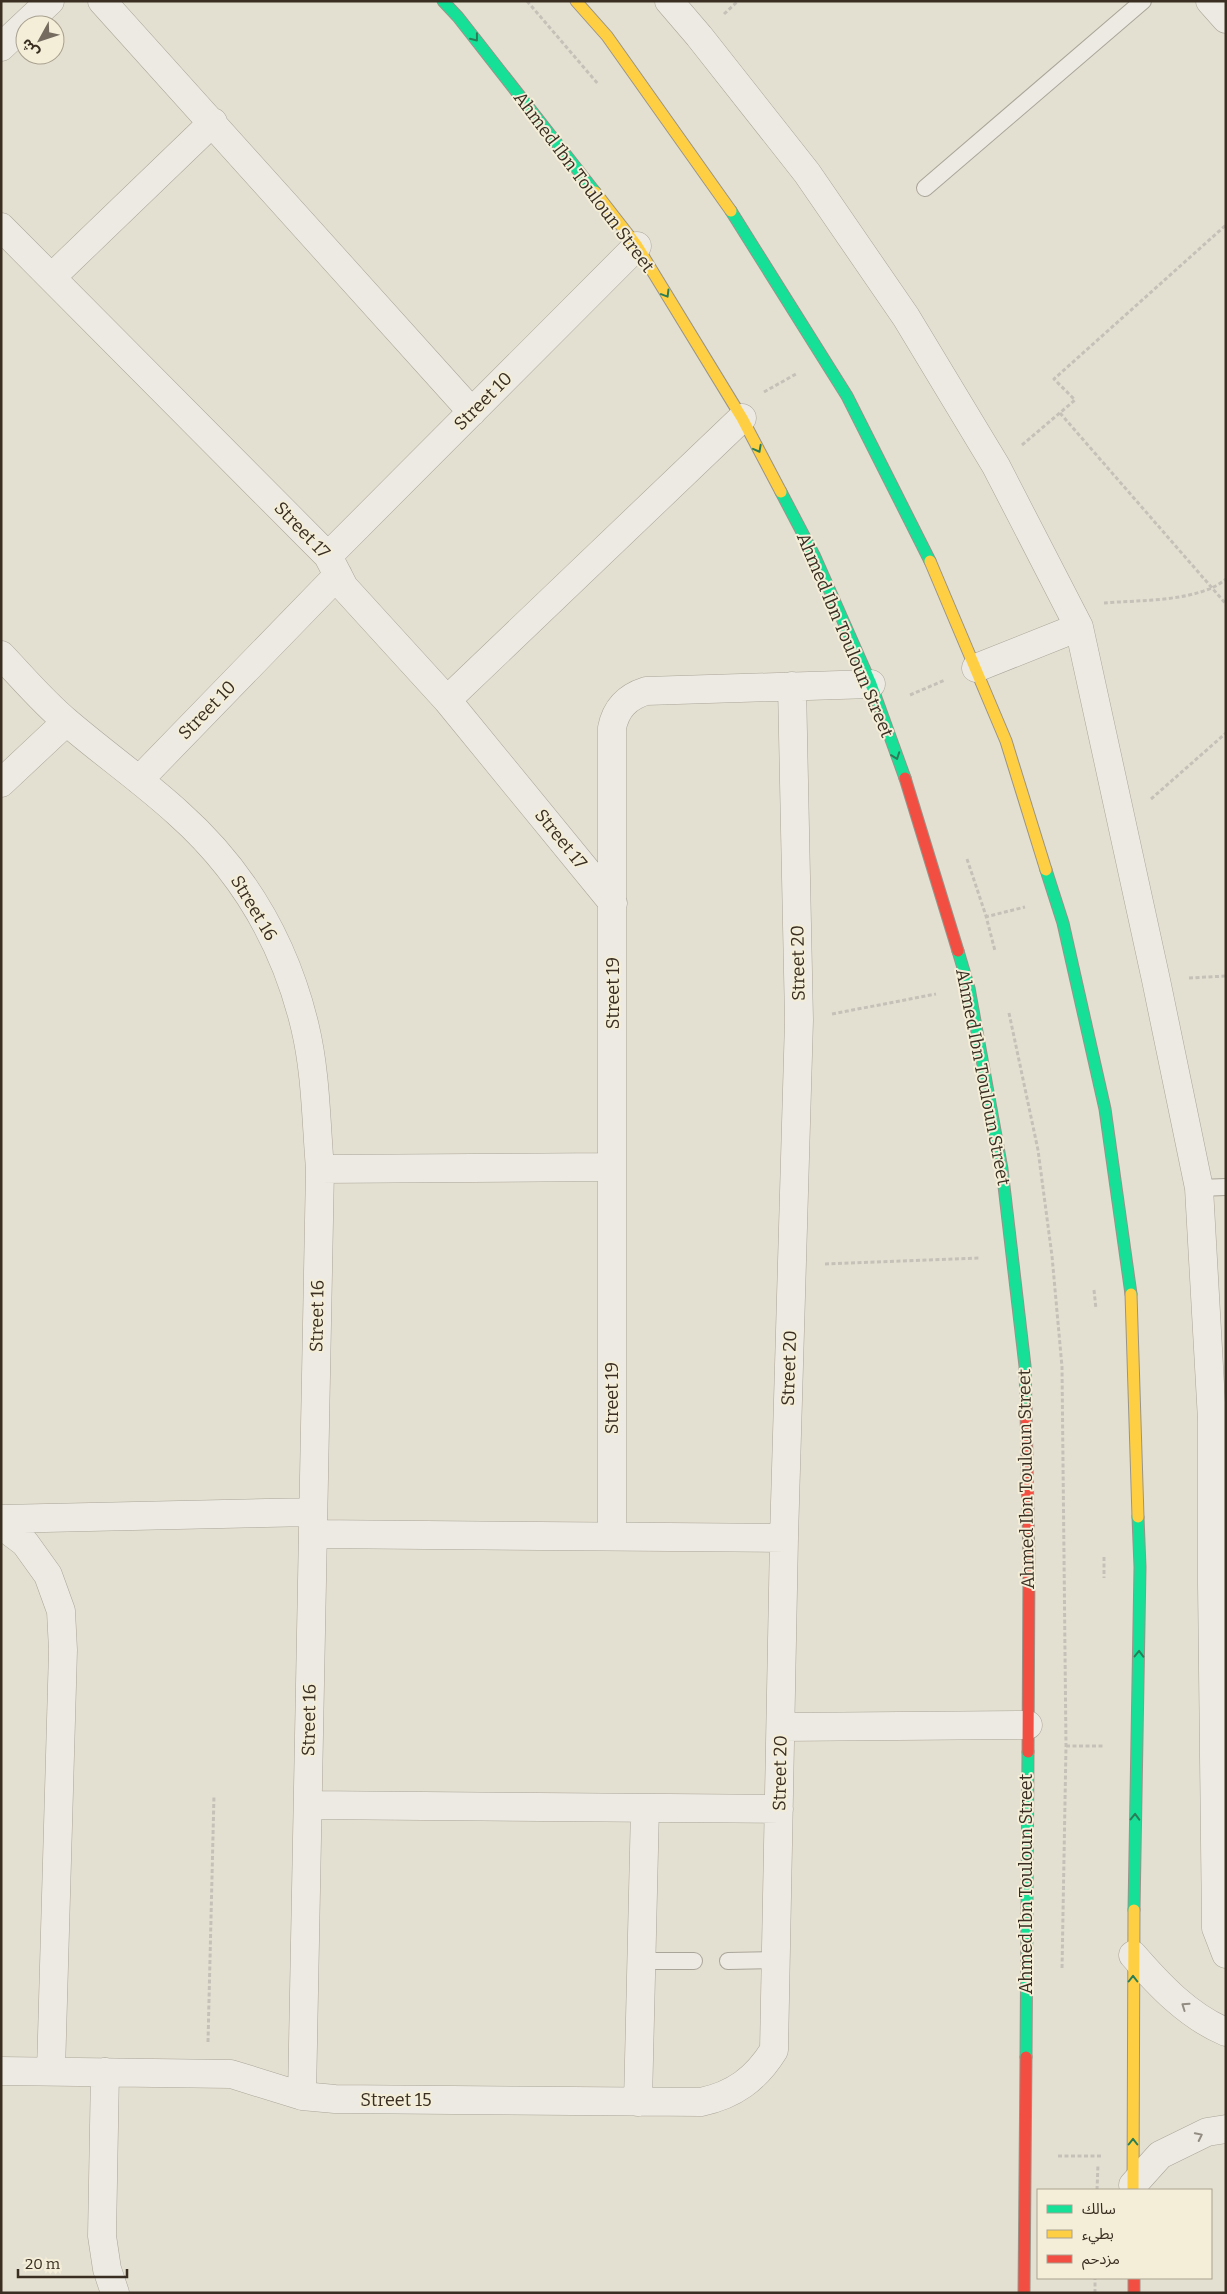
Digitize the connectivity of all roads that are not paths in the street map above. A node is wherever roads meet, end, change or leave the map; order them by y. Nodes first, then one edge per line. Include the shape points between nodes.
1 (50, 1) edge
2 (102, 1) edge
3 (443, 1) edge
4 (576, 1) edge
5 (668, 1) edge
6 (1143, 1) edge
7 (1210, 1) edge
8 (1226, 20) edge
9 (1, 47) edge
10 (213, 122) junction
11 (925, 188) dead end
12 (1, 227) edge
13 (636, 246) junction
14 (52, 277) junction
15 (472, 412) junction
16 (739, 413) junction
17 (333, 565) junction
18 (1074, 617) junction
19 (1, 655) edge
20 (976, 668) junction
21 (792, 686) junction
22 (875, 696) junction
23 (447, 700) junction
24 (66, 722) junction
25 (4, 776) edge
26 (139, 780) junction
27 (613, 903) junction
28 (612, 1167) junction
29 (320, 1169) junction
30 (1199, 1188) junction
31 (1226, 1188) edge
32 (1, 1519) edge
33 (313, 1523) junction
34 (1, 1525) edge
35 (612, 1536) junction
36 (784, 1538) junction
37 (781, 1727) junction
38 (1028, 1735) junction
39 (308, 1805) junction
40 (644, 1808) junction
41 (779, 1809) junction
42 (1226, 1954) edge
43 (1132, 1955) junction
44 (694, 1960) dead end
45 (776, 1960) junction
46 (641, 1961) junction
47 (728, 1961) dead end
48 (1226, 2032) edge
49 (774, 2050) joint
50 (1, 2071) edge
51 (50, 2071) junction
52 (105, 2072) junction
53 (302, 2096) junction
54 (638, 2102) junction
55 (1226, 2129) edge
56 (1133, 2188) edge
57 (1134, 2279) edge
58 (115, 2293) edge
59 (1024, 2293) edge
60 (1134, 2293) edge

1 - 9 street
2 - 10 street
3 -> 13 street, Ahmed Ibn Touloun Street
4 - 20 street via 607,36 744,229 847,396 930,561
5 - 18 street via 808,173 906,317 996,466
6 - 11 lane
7 - 8 street
10 - 14 street
10 - 15 street
12 - 14 street, Street 17
13 - 15 street, Street 10
13 -> 16 street, Ahmed Ibn Touloun Street
14 - 17 street, Street 17
15 - 17 street, Street 10
16 -> 22 street, Ahmed Ibn Touloun Street via 814,555
16 - 23 street
17 - 23 street, Street 17 via 350,594
17 - 26 street, Street 10
18 - 20 street
18 - 30 street via 1122,824
19 - 24 street, Street 16
43 -> 20 street via 1140,1567 1131,1297 1105,1109 1063,922 1006,740
21 - 22 street, Street 19
21 - 27 street, Street 19 via 646,691 626,700 614,717 612,728
21 - 36 street, Street 20 via 799,1020
22 -> 38 street, Ahmed Ibn Touloun Street via 907,784 968,988 1002,1169 1024,1366 1029,1565
23 - 27 street, Street 17
24 - 25 street
24 - 26 street, Street 16
26 - 29 street, Street 16 via 215,849 246,889 272,932 292,979 306,1028
27 - 28 street, Street 19
28 - 29 street
28 - 35 street, Street 19
29 - 33 street, Street 16
30 - 31 lane
30 - 42 street via 1212,1420 1216,1928
32 - 33 street
33 - 35 street
33 - 39 street, Street 16
34 - 51 street via 25,1543 48,1575 61,1611 63,1650
35 - 36 street
36 - 37 street, Street 20
37 - 38 street
37 - 41 street, Street 20
38 - 59 street, Ahmed Ibn Touloun Street
39 - 40 street
39 - 53 street, Street 16
40 - 41 street
40 - 46 street
41 - 45 street, Street 20
48 -> 43 street via 1167,1993
56 -> 43 street
44 - 46 lane
45 - 47 lane
45 - 49 street, Street 20
46 - 54 street
49 - 54 street, Street 15 via 751,2080 718,2098 701,2102
50 - 51 street, Street 15
51 - 52 street, Street 15
52 - 53 street, Street 15 via 207,2073 246,2077
52 - 58 street via 102,2236
53 - 54 street, Street 15
56 -> 55 street via 1160,2155 1207,2132
57 - 60 street

